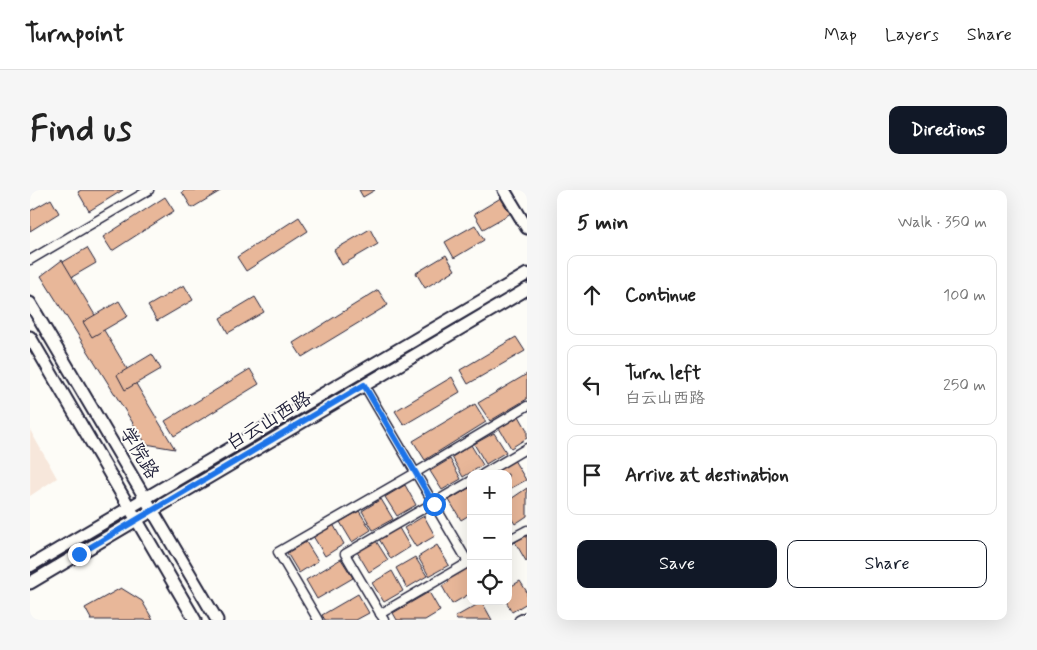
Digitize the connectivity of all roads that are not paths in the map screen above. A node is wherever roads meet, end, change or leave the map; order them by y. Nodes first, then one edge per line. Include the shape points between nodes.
1 (149, 190) edge
2 (504, 190) edge
3 (527, 228) edge
4 (30, 260) edge
5 (527, 274) edge
6 (527, 289) edge
7 (30, 304) edge
8 (30, 337) edge
9 (364, 385) junction
10 (527, 406) edge
11 (527, 448) edge
12 (490, 470) edge
13 (415, 473) junction
14 (467, 483) edge
15 (146, 498) junction
16 (434, 504) junction
17 (130, 508) junction
18 (153, 510) junction
19 (136, 520) junction
20 (527, 530) edge
21 (512, 538) edge
22 (469, 560) edge
23 (467, 563) edge
24 (30, 566) edge
25 (30, 583) edge
26 (527, 616) edge
27 (382, 617) edge
28 (195, 620) edge
29 (217, 620) edge
30 (318, 620) edge
31 (519, 620) edge

1 - 4 street
2 - 3 main road
5 - 15 main road, 白云山西路
6 - 9 main road, 白云山西路
7 - 15 main road, 学院路
8 - 17 main road, 学院路
9 - 13 street
9 - 18 main road, 白云山西路
10 - 13 street
11 - 12 street
13 - 16 street
13 - 30 street via 278,552
14 - 16 street
15 - 17 main road, 白云山西路
15 - 18 main road, 学院路
16 - 22 street
16 - 27 street via 344,554
17 - 19 main road, 学院路
17 - 24 main road, 白云山西路
18 - 19 main road, 白云山西路
18 - 29 main road, 学院路
19 - 25 main road, 白云山西路
19 - 28 main road, 学院路
20 - 21 street
23 - 27 street
26 - 31 street

